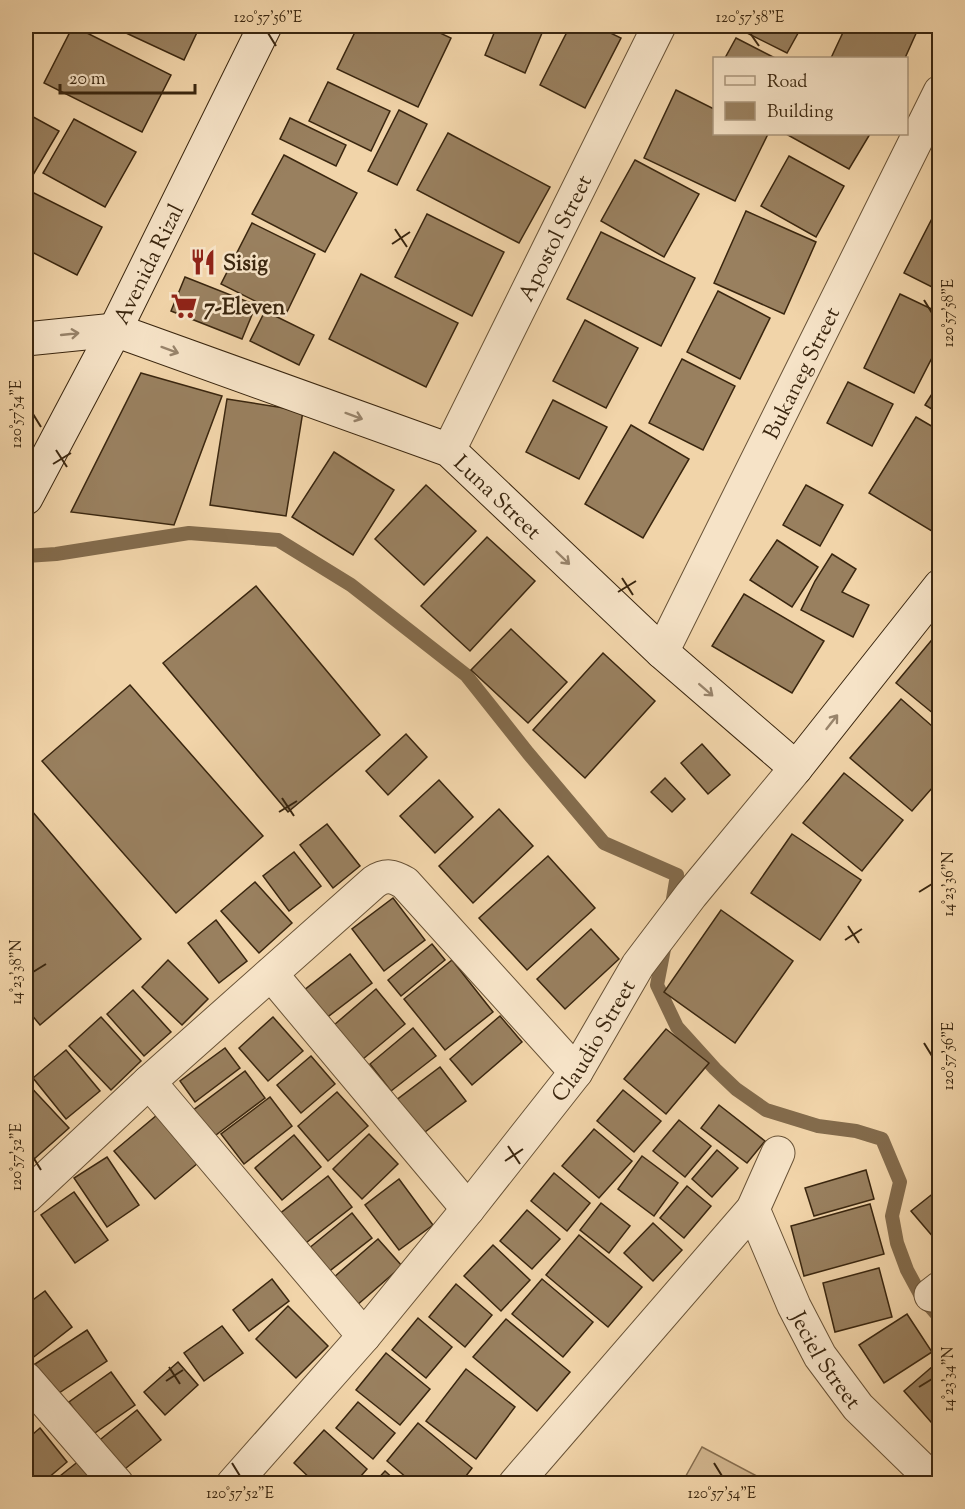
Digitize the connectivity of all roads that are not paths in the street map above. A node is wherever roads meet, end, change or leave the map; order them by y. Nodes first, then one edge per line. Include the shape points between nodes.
1 (264, 26) edge
2 (659, 26) edge
3 (939, 92) edge
4 (115, 330) junction
5 (26, 339) edge
6 (449, 450) junction
7 (26, 498) edge
8 (939, 586) edge
9 (662, 652) junction
10 (796, 768) junction
11 (271, 974) junction
12 (576, 1072) junction
13 (149, 1082) junction
14 (778, 1153) dead end
15 (26, 1197) edge
16 (468, 1209) junction
17 (753, 1209) junction
18 (364, 1336) junction
19 (26, 1379) edge
20 (117, 1484) edge
21 (233, 1484) edge
22 (515, 1484) edge
23 (937, 1484) edge

1 - 4 street, Avenida Rizal
2 - 6 street, Apostol Street
3 - 9 street, Bukaneg Street
5 -> 4 street, Luna Street
4 -> 6 street, Luna Street
4 - 7 street, Avenida Rizal
6 -> 9 street, Luna Street
10 -> 8 street, Claudio Street
9 -> 10 street, Luna Street
10 - 12 street, Claudio Street via 638,965
11 - 12 street via 374,882 394,877 405,883
11 - 13 street
11 - 16 street
12 - 16 street, Claudio Street
13 - 15 street
13 - 18 street
14 - 17 street
16 - 18 street, Claudio Street
17 - 22 street
17 - 23 street, Jeciel Street via 820,1356 858,1407
18 - 21 street, Claudio Street
19 - 20 street

